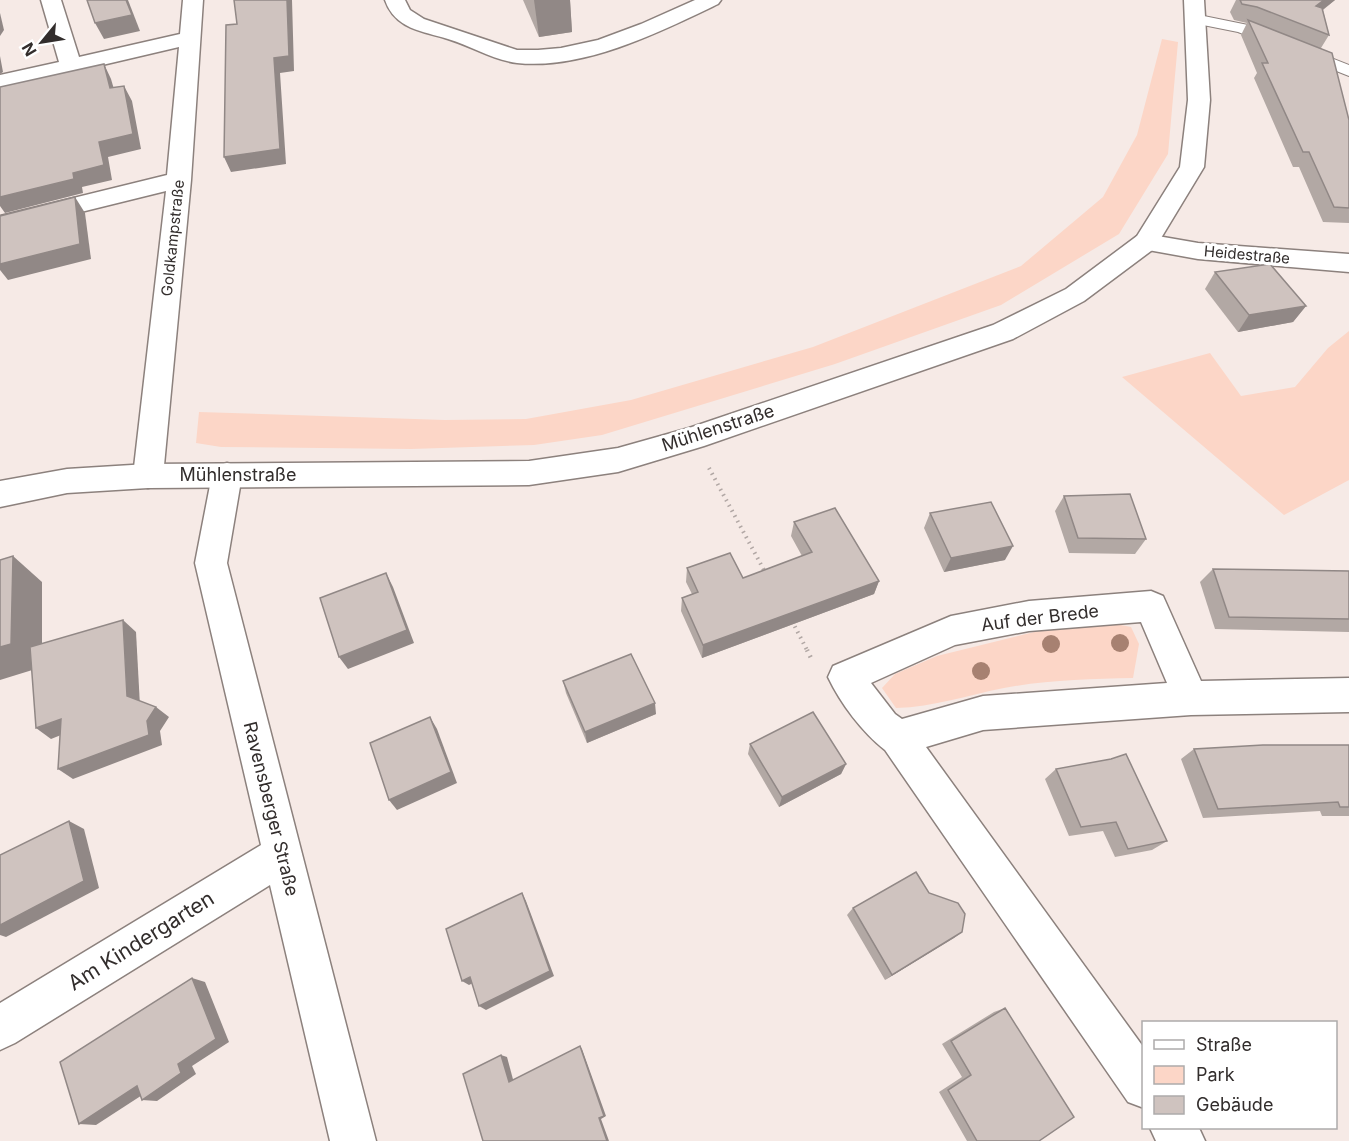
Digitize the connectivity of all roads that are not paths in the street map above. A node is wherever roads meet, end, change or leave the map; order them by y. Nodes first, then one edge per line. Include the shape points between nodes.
1 (51, 0) edge
2 (193, 0) edge
3 (394, 0) edge
4 (711, 0) edge
5 (1194, 9) edge
6 (190, 39) junction
7 (71, 65) junction
8 (1349, 71) edge
9 (0, 82) edge
10 (179, 180) junction
11 (0, 224) edge
12 (1146, 242) junction
13 (1349, 263) edge
14 (227, 475) junction
15 (148, 476) junction
16 (0, 494) edge
17 (1349, 695) edge
18 (1191, 698) junction
19 (898, 738) junction
20 (282, 855) junction
21 (0, 1028) edge
22 (1142, 1085) edge
23 (353, 1141) edge

1 - 7 street
2 - 6 street, Goldkampstraße
3 - 4 street via 405,17 424,27 467,37 517,56 555,55 590,48 651,30
5 - 8 lane
5 - 12 street, Mühlenstraße via 1199,100 1192,167
6 - 7 street
6 - 10 street, Goldkampstraße
7 - 9 street
10 - 11 street
10 - 15 street, Goldkampstraße
12 - 13 street, Heidestraße via 1198,251
12 - 14 street, Mühlenstraße via 1074,295 1003,332 618,460 530,473
14 - 15 street, Mühlenstraße
14 - 20 street, Ravensberger Straße via 211,563
15 - 16 street, Mühlenstraße via 67,481
17 - 18 street
18 - 19 street via 983,713
18 - 19 street, Auf der Brede via 1151,606 1029,616 951,631 846,677 882,726
19 - 22 street
20 - 21 street, Am Kindergarten
20 - 23 street, Ravensberger Straße

